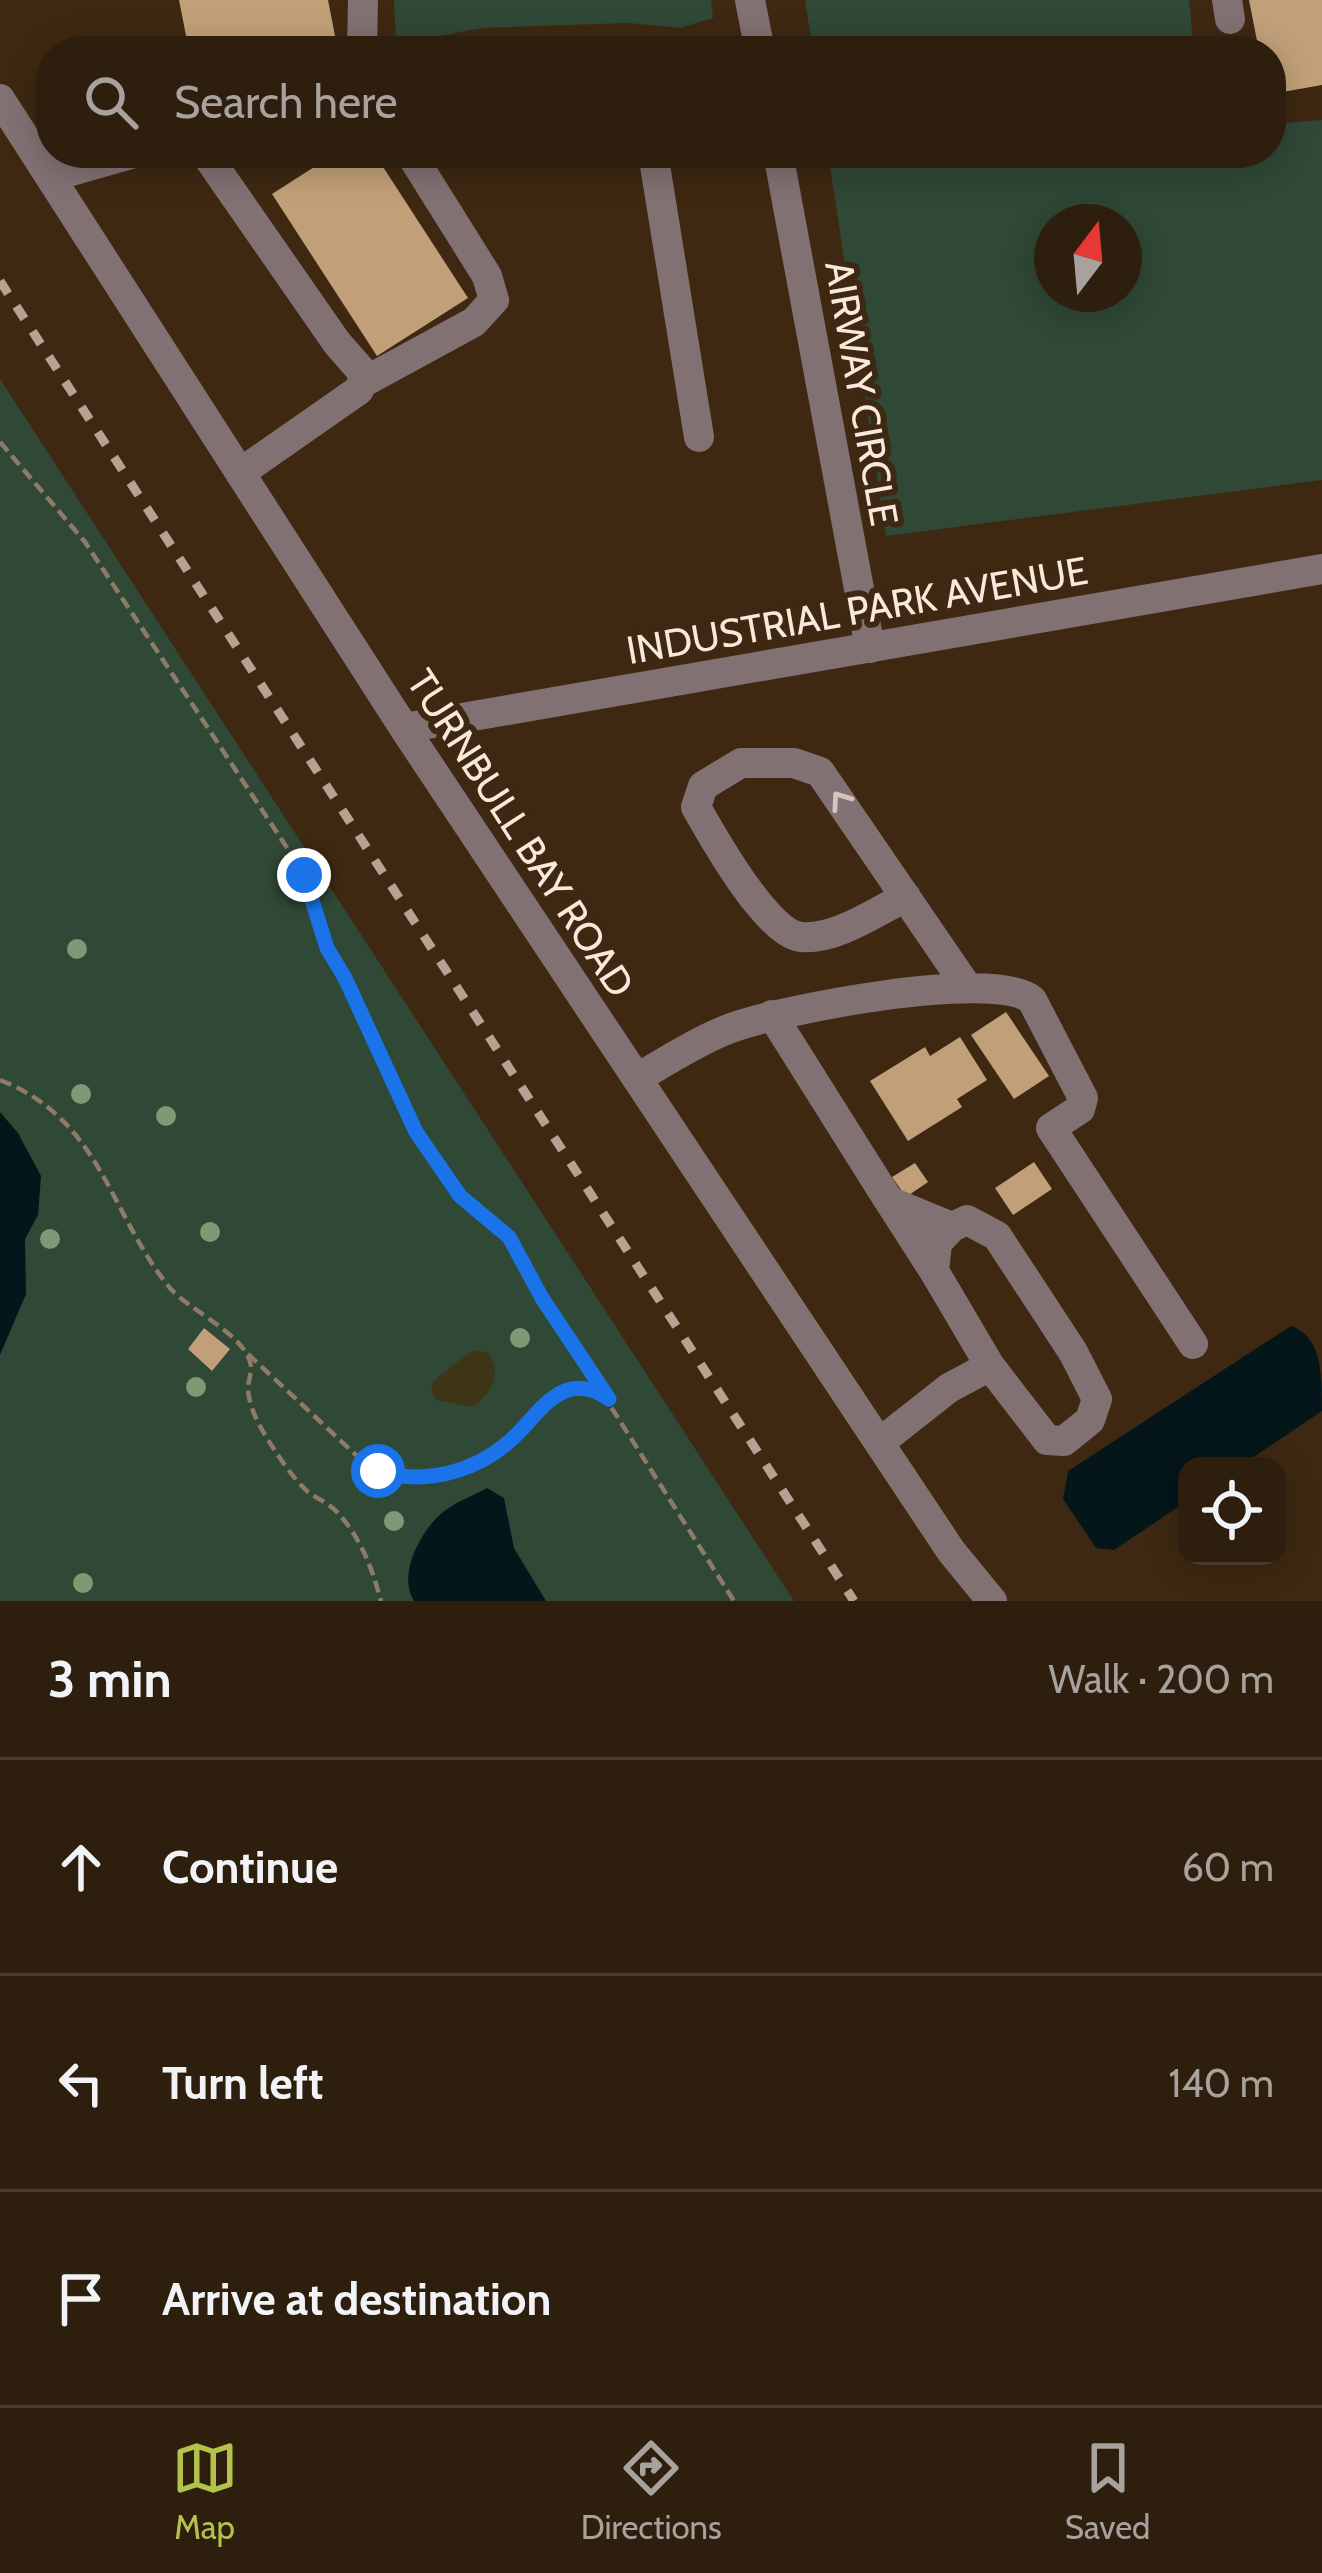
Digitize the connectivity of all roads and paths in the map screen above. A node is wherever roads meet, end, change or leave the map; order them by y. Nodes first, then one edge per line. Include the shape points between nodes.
1 (363, 0) edge
2 (750, 0) edge
3 (362, 36) edge
4 (757, 36) edge
5 (0, 99) edge
6 (36, 155) edge
7 (44, 168) edge
8 (82, 168) edge
9 (215, 168) edge
10 (420, 168) edge
11 (654, 168) edge
12 (781, 168) edge
13 (50, 177) junction
14 (362, 383) junction
15 (699, 437) dead end
16 (0, 442) edge
17 (240, 472) junction
18 (1322, 569) edge
19 (870, 648) junction
20 (404, 728) junction
21 (906, 896) junction
22 (967, 987) junction
23 (772, 1015) junction
24 (637, 1078) junction
25 (0, 1080) edge
26 (889, 1201) junction
27 (952, 1227) junction
28 (934, 1271) junction
29 (1193, 1344) dead end
30 (240, 1346) junction
31 (990, 1366) junction
32 (609, 1399) junction
33 (879, 1443) junction
34 (381, 1601) edge
35 (734, 1601) edge
36 (992, 1601) edge

1 - 3 street
2 - 4 street
5 - 6 street, TURNBULL BAY ROAD
7 - 13 street, TURNBULL BAY ROAD
8 - 13 street
9 - 14 street via 365,375
10 - 14 street via 488,275 494,300 474,322
11 - 15 street
12 - 19 street, AIRWAY CIRCLE
13 - 17 street, TURNBULL BAY ROAD
14 - 17 street
16 - 32 path via 86,542 304,875 327,948 416,1132 460,1196 509,1237
17 - 20 street, TURNBULL BAY ROAD
18 - 19 street, INDUSTRIAL PARK AVENUE
19 - 20 street, INDUSTRIAL PARK AVENUE
20 - 24 street, TURNBULL BAY ROAD
21 -> 21 street via 820,772 741,763 703,786 696,807 775,926 799,937 842,929
21 - 22 street
22 - 23 street
22 - 29 street via 1021,991 1032,1000 1082,1098 1080,1109 1051,1128
23 - 24 street via 724,1030
23 - 26 street
24 - 33 street, TURNBULL BAY ROAD
25 - 30 path via 74,1129 173,1291
26 - 27 street
26 - 28 street
27 - 28 street via 937,1243
27 - 31 street via 967,1220 997,1236 1097,1399 1090,1420 1064,1441 1048,1440
28 - 31 street
30 - 32 path via 357,1456 403,1478 455,1472 490,1455 568,1389
30 - 34 path via 250,1362 254,1414 269,1442 296,1480 346,1523
31 - 33 street
32 - 35 path
33 - 36 street, TURNBULL BAY ROAD

